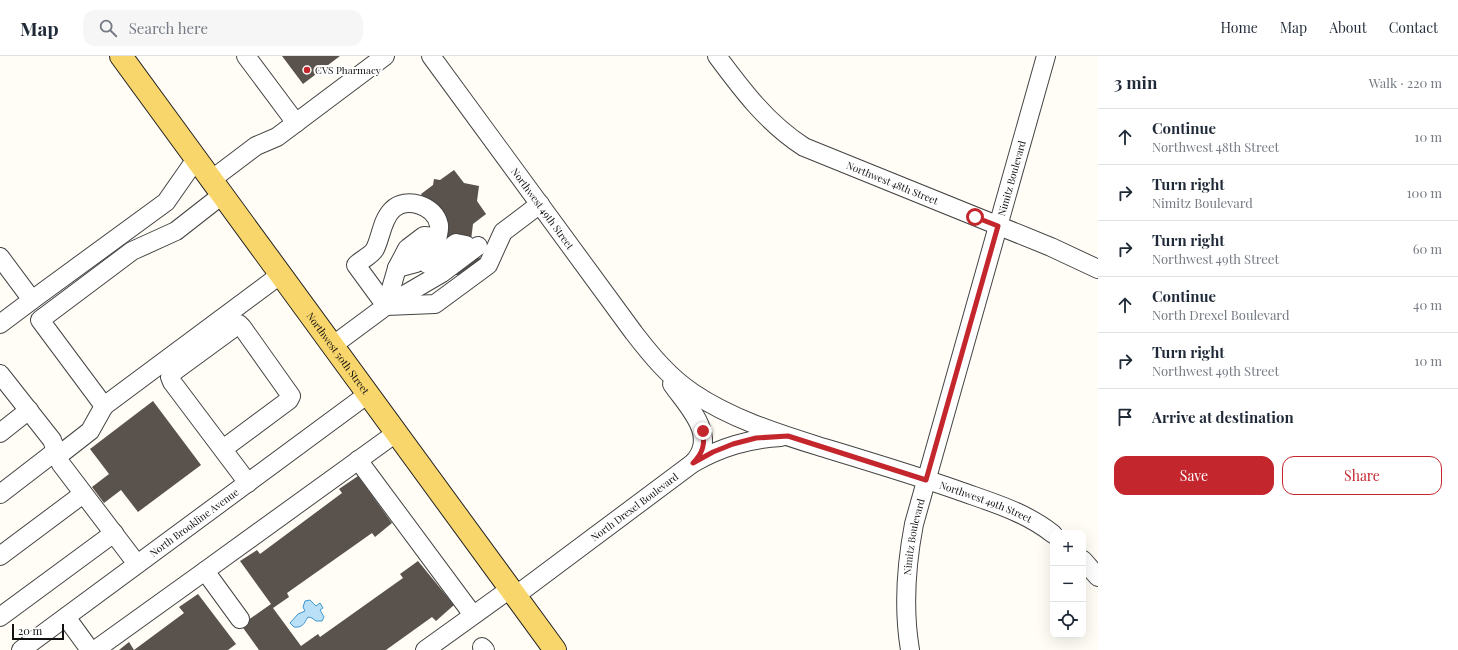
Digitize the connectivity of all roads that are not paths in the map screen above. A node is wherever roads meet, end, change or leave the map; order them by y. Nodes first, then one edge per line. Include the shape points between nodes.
1 (121, 56) edge
2 (246, 56) edge
3 (431, 56) edge
4 (718, 56) edge
5 (1046, 56) edge
6 (373, 60) edge
7 (296, 123) junction
8 (196, 159) junction
9 (217, 187) junction
10 (540, 204) junction
11 (998, 226) junction
12 (504, 232) junction
13 (476, 246) junction
14 (0, 256) edge
15 (1098, 269) edge
16 (280, 275) junction
17 (419, 286) junction
18 (32, 300) junction
19 (386, 306) junction
20 (0, 324) edge
21 (332, 346) junction
22 (655, 360) junction
23 (0, 374) edge
24 (368, 394) junction
25 (104, 406) junction
26 (29, 410) junction
27 (0, 433) edge
28 (396, 433) junction
29 (788, 436) junction
30 (223, 449) junction
31 (57, 454) junction
32 (358, 460) junction
33 (693, 463) junction
34 (926, 480) junction
35 (248, 483) junction
36 (0, 494) edge
37 (83, 494) junction
38 (1050, 532) edge
39 (114, 533) junction
40 (0, 556) edge
41 (1086, 563) edge
42 (137, 564) junction
43 (205, 571) junction
44 (1098, 577) edge
45 (513, 592) junction
46 (473, 615) junction
47 (0, 617) edge
48 (66, 617) junction
49 (240, 619) dead end
50 (21, 650) edge
51 (90, 650) edge
52 (95, 650) edge
53 (425, 650) edge
54 (555, 650) edge
55 (910, 650) edge

1 - 8 main road, Northwest 50th Street
2 - 7 street
3 - 10 street, Northwest 49th Street
4 - 11 street, Northwest 48th Street via 755,107 778,129 804,147
5 - 11 street, Nimitz Boulevard
6 - 7 street
7 - 9 street via 277,137 256,146
8 - 9 main road, Northwest 50th Street
8 - 18 street via 166,202
9 - 16 main road, Northwest 50th Street
9 - 25 street via 176,231 132,250 40,320
10 - 12 street
10 - 22 street, Northwest 49th Street
11 - 15 street, Northwest 48th Street
11 - 34 street, Nimitz Boulevard
12 - 13 street
12 - 19 street via 488,265 435,304
13 - 17 street via 478,256 453,275
13 - 17 street via 456,243 421,269
14 - 18 street
16 - 21 main road, Northwest 50th Street
16 - 25 street
17 - 19 street
18 - 20 street
19 - 19 street via 356,265 374,251 387,215 401,203 411,202 428,210 438,224 437,237 424,236 407,249 397,268
19 - 21 street
21 - 24 main road, Northwest 50th Street
22 - 29 street, Northwest 49th Street via 692,393 745,420
22 - 33 street, Northwest 49th Street via 703,431 703,449
23 - 26 street
24 - 28 main road, Northwest 50th Street
24 - 35 street, North Brookline Avenue
25 - 31 street via 90,431
26 - 27 street
26 - 31 street via 52,440
28 - 32 street
28 - 45 main road, Northwest 50th Street
29 - 33 street, North Drexel Boulevard via 756,438 733,444
29 - 34 street, Northwest 49th Street
30 - 30 street via 170,377 239,324 292,396
30 - 35 street
31 - 36 street
31 - 37 street via 61,464
32 - 43 street
32 - 46 street
33 - 45 street, North Drexel Boulevard
34 - 38 street, Northwest 49th Street via 1008,508
34 - 55 street, Nimitz Boulevard via 914,524 907,567 906,614
35 - 42 street, North Brookline Avenue
37 - 39 street
37 - 40 street
39 - 42 street
39 - 47 street
41 - 44 street
42 - 48 street, North Brookline Avenue
43 - 49 street
43 - 52 street
45 - 46 street, North Drexel Boulevard
45 - 54 main road, Northwest 50th Street
46 - 53 street, North Drexel Boulevard
48 - 50 street, North Brookline Avenue
48 - 51 street

